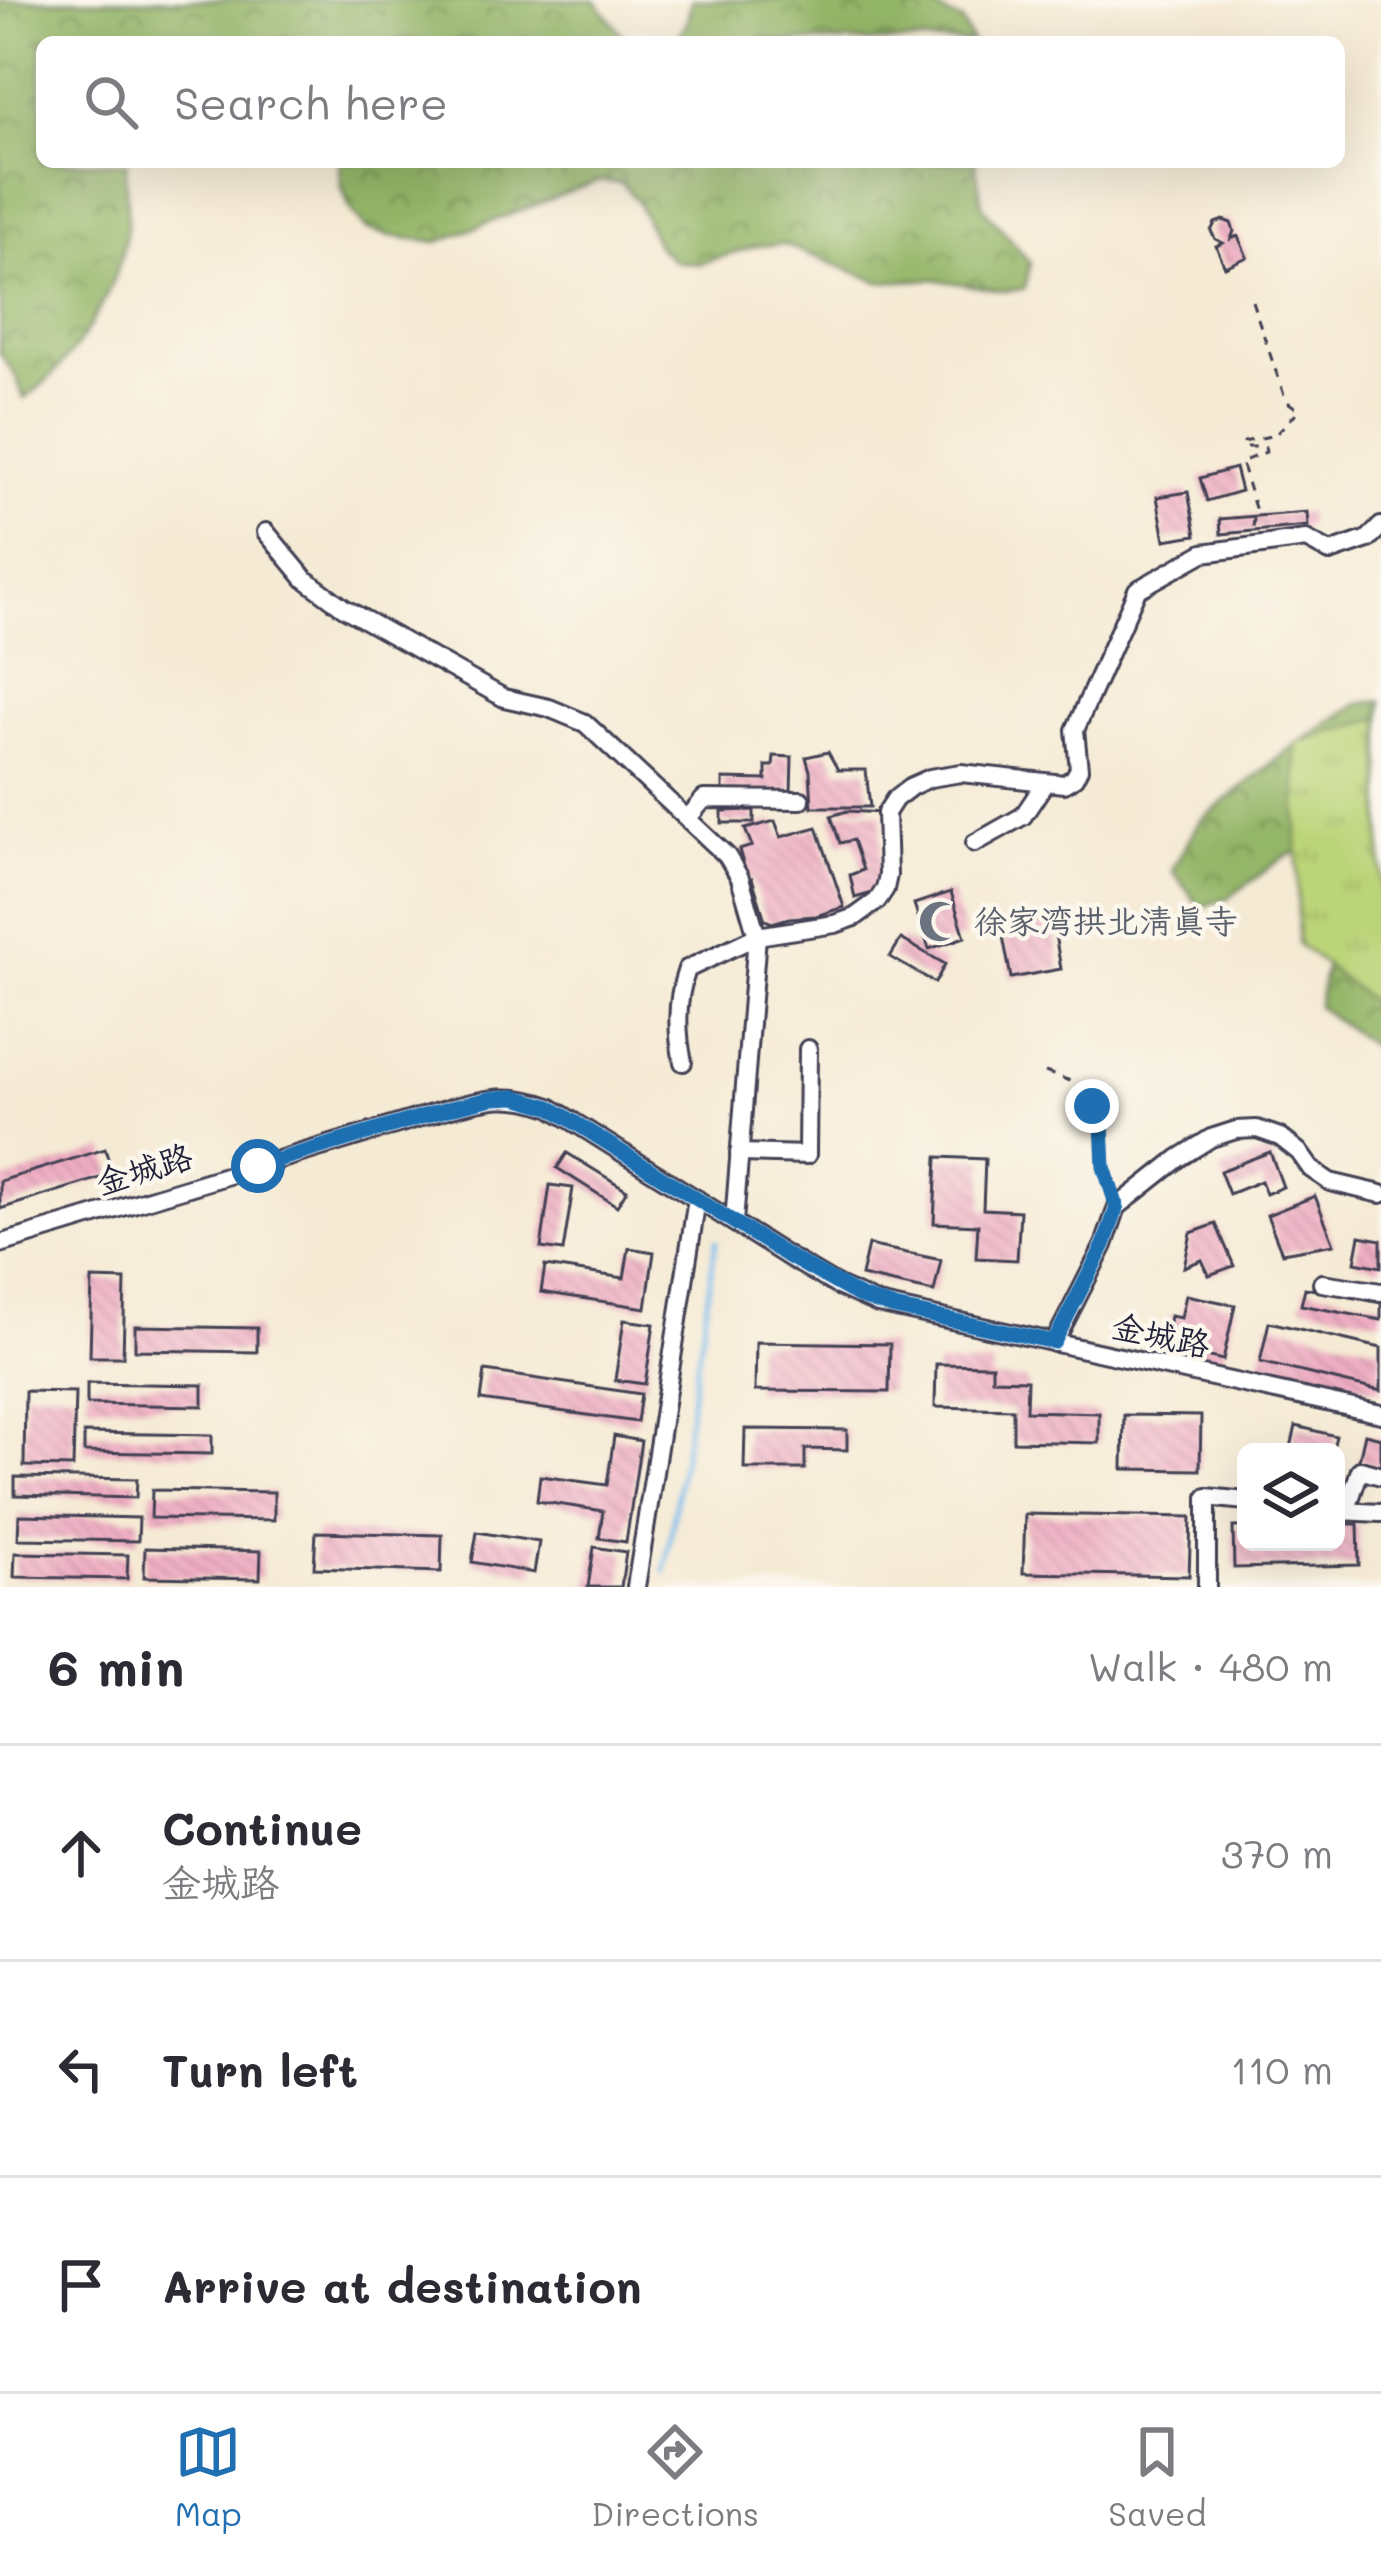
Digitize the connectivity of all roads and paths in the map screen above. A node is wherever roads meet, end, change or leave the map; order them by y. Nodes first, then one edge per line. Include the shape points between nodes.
1 (1252, 301) dead end
2 (1381, 526) edge
3 (266, 532) dead end
4 (1251, 544) junction
5 (1045, 783) junction
6 (801, 800) dead end
7 (688, 818) junction
8 (975, 843) dead end
9 (757, 936) junction
10 (808, 1049) dead end
11 (683, 1062) dead end
12 (1045, 1072) dead end
13 (739, 1153) junction
14 (1381, 1194) edge
15 (697, 1199) junction
16 (1117, 1207) junction
17 (734, 1222) junction
18 (0, 1244) edge
19 (1322, 1283) dead end
20 (1381, 1292) edge
21 (1054, 1342) junction
22 (1381, 1414) edge
23 (1381, 1476) edge
24 (1237, 1500) edge
25 (1345, 1502) edge
26 (1345, 1511) edge
27 (1381, 1513) edge
28 (636, 1587) edge
29 (1207, 1587) edge

1 - 4 path via 1286,401 1299,410 1275,435 1242,447 1265,447 1241,462 1255,508
2 - 4 street via 1330,551 1306,539
3 - 7 street via 344,608 504,698 585,723
4 - 5 street via 1203,553 1136,590 1075,730 1079,769 1064,784
5 - 8 street via 1023,815
5 - 9 street via 961,773 912,786 886,813 888,875 877,901 835,924
6 - 7 street via 704,800
7 - 9 street via 728,856
9 - 11 street via 687,969 678,995
9 - 13 street
10 - 13 street via 807,1155
12 - 16 path via 1076,1083 1102,1124
13 - 17 street
14 - 16 street via 1330,1181 1280,1137 1236,1130 1179,1158
15 - 17 street, 金城路
15 - 18 street, 金城路 via 550,1107 493,1098
15 - 28 street
16 - 21 street
17 - 21 street, 金城路 via 878,1304
19 - 20 street
21 - 22 street, 金城路
23 - 25 street via 1360,1470
24 - 29 street via 1207,1497
26 - 27 street

